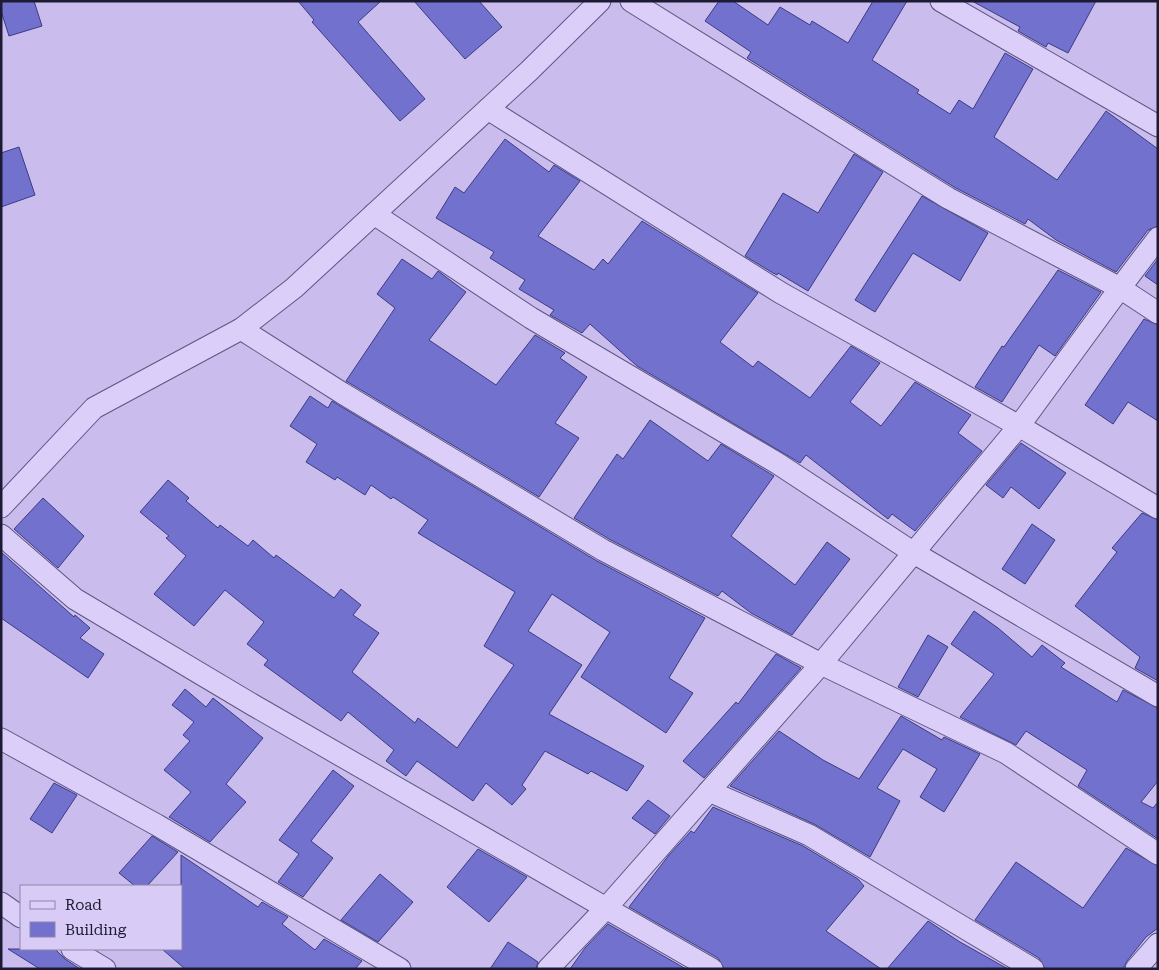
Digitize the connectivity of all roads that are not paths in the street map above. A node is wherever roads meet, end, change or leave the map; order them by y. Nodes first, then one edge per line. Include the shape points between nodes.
1 (600, 1) edge
2 (631, 1) edge
3 (949, 3) edge
4 (488, 109) junction
5 (1158, 126) edge
6 (374, 214) junction
7 (1158, 238) edge
8 (1120, 288) junction
9 (1158, 313) edge
10 (241, 329) junction
11 (1019, 426) junction
12 (1, 507) edge
13 (1158, 508) edge
14 (1, 535) edge
15 (914, 553) junction
16 (821, 664) junction
17 (1158, 696) edge
18 (1, 739) edge
19 (709, 791) junction
20 (1158, 854) edge
21 (1, 902) edge
22 (607, 907) junction
23 (20, 916) edge
24 (1158, 944) edge
25 (74, 950) edge
26 (105, 969) edge
27 (400, 969) edge
28 (548, 969) edge
29 (712, 969) edge
30 (1033, 969) edge
31 (1136, 969) edge

1 - 4 street
2 - 8 street via 948,198
3 - 5 street
4 - 6 street
4 - 11 street via 781,293
6 - 10 street via 294,288
6 - 15 street via 531,318 777,463
7 - 8 street
8 - 9 street
8 - 11 street
10 - 12 street via 94,408
10 - 16 street via 602,550
11 - 13 street
11 - 15 street
14 - 22 street via 76,599 262,710
15 - 16 street
15 - 17 street
16 - 19 street
16 - 20 street via 1006,754
18 - 27 street via 158,825
19 - 22 street
19 - 30 street via 809,836
21 - 23 street
22 - 28 street
22 - 29 street
24 - 31 street
25 - 26 street

